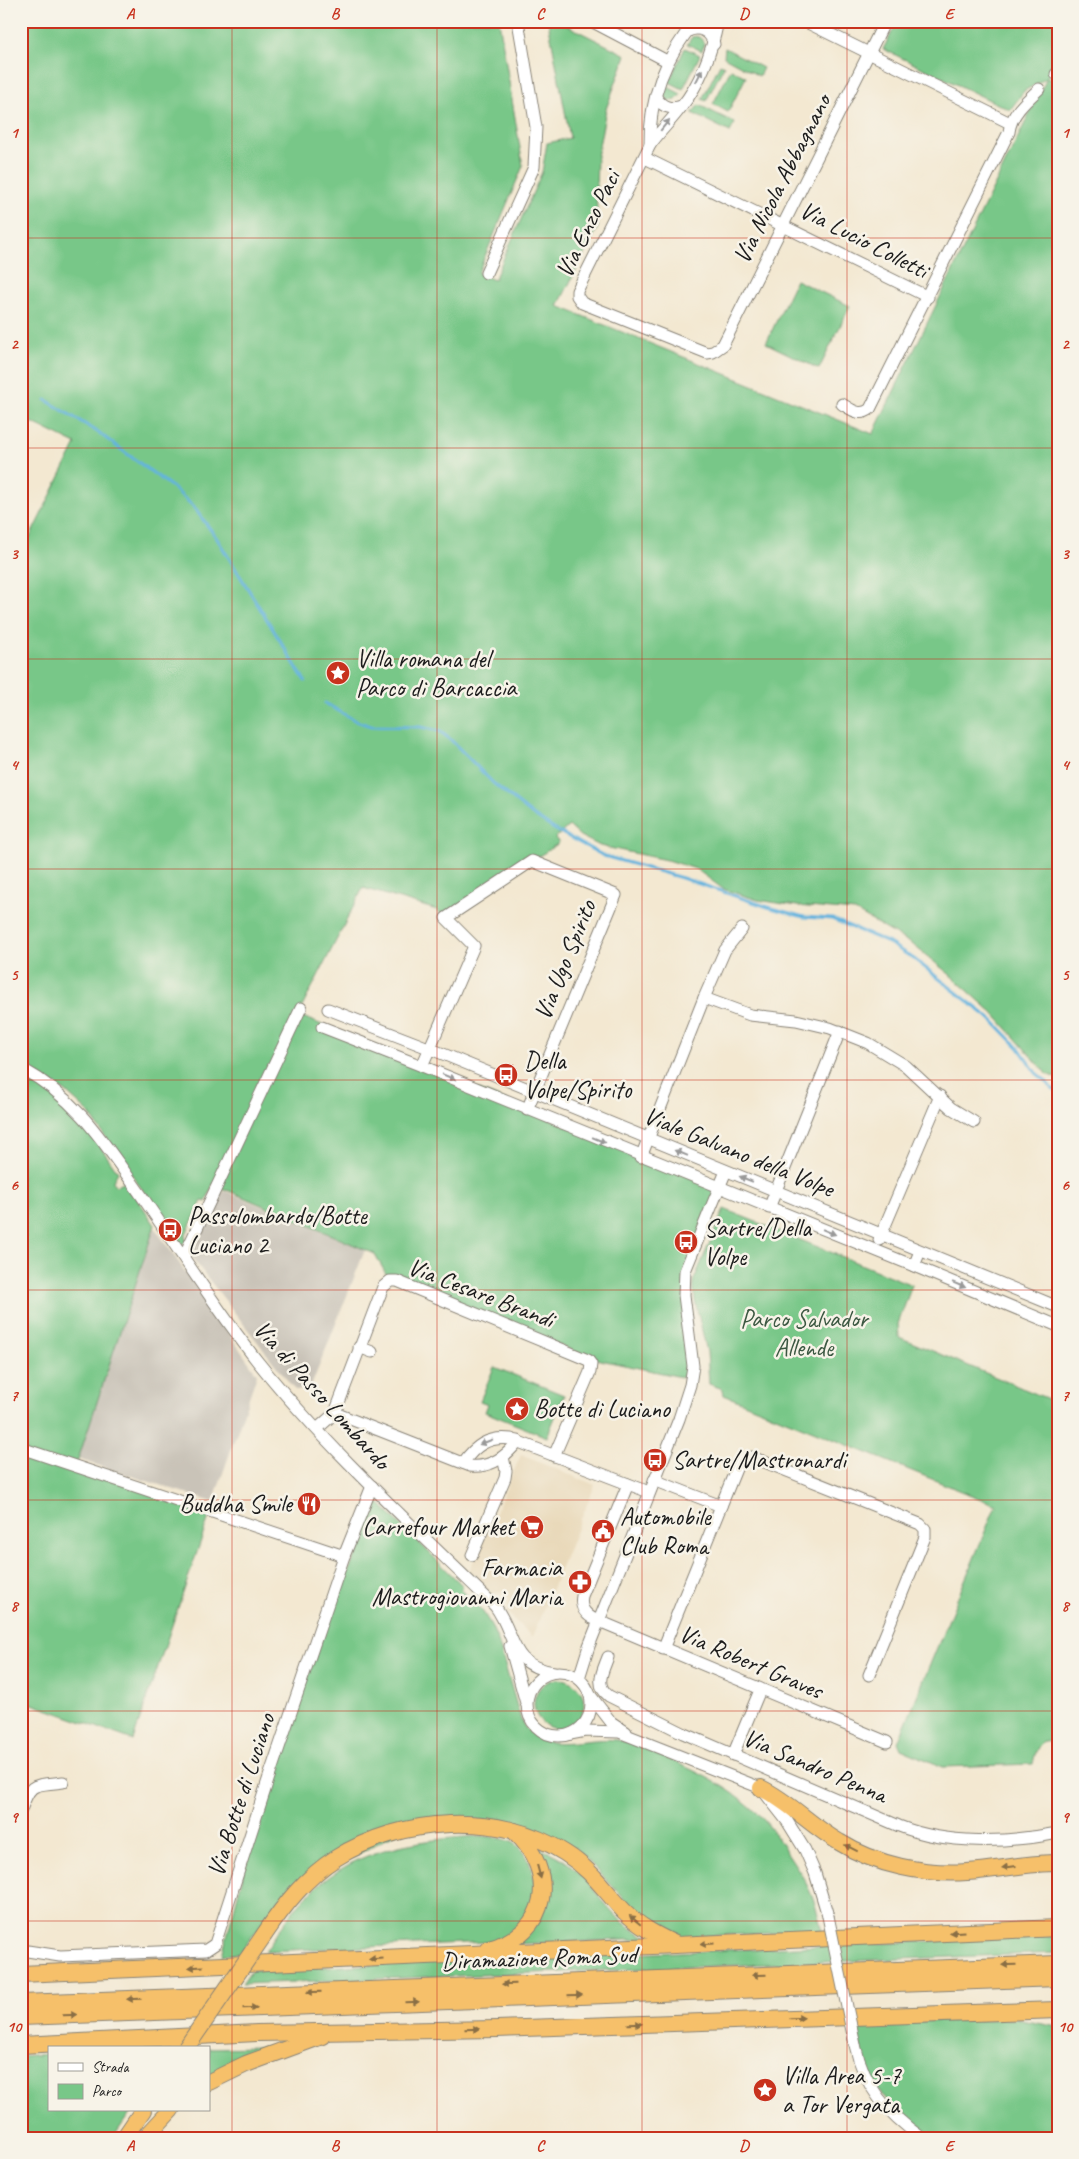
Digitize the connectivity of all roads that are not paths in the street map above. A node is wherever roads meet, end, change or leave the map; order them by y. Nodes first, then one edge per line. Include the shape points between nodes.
1 (518, 21) edge
2 (590, 21) edge
3 (696, 21) edge
4 (718, 21) edge
5 (804, 21) edge
6 (885, 21) edge
7 (688, 31) junction
8 (714, 44) junction
9 (870, 54) junction
10 (667, 62) junction
11 (1039, 89) dead end
12 (656, 97) junction
13 (682, 106) junction
14 (1010, 123) junction
15 (650, 145) junction
16 (645, 158) junction
17 (784, 226) junction
18 (486, 273) dead end
19 (928, 297) junction
20 (713, 352) joint
21 (842, 404) dead end
22 (437, 910) dead end
23 (446, 918) junction
24 (742, 929) dead end
25 (704, 998) junction
26 (301, 1008) dead end
27 (328, 1009) dead end
28 (322, 1026) dead end
29 (840, 1031) junction
30 (431, 1049) junction
31 (422, 1066) junction
32 (21, 1068) edge
33 (535, 1092) junction
34 (940, 1096) junction
35 (527, 1110) junction
36 (974, 1122) dead end
37 (648, 1139) junction
38 (641, 1157) junction
39 (726, 1171) junction
40 (719, 1189) junction
41 (776, 1191) junction
42 (769, 1208) junction
43 (881, 1235) junction
44 (874, 1250) junction
45 (920, 1251) junction
46 (184, 1256) junction
47 (914, 1266) junction
48 (1058, 1307) edge
49 (1058, 1326) edge
50 (359, 1347) junction
51 (372, 1352) dead end
52 (335, 1412) junction
53 (317, 1429) junction
54 (518, 1442) junction
55 (21, 1448) edge
56 (554, 1456) junction
57 (503, 1457) junction
58 (463, 1463) junction
59 (654, 1480) junction
60 (628, 1484) junction
61 (372, 1486) junction
62 (649, 1492) junction
63 (721, 1506) junction
64 (472, 1555) dead end
65 (344, 1556) junction
66 (599, 1621) junction
67 (506, 1628) junction
68 (663, 1649) junction
69 (608, 1657) dead end
70 (554, 1672) junction
71 (869, 1674) dead end
72 (579, 1678) junction
73 (760, 1690) junction
74 (590, 1695) junction
75 (527, 1706) junction
76 (570, 1734) junction
77 (634, 1737) junction
78 (887, 1742) dead end
79 (733, 1755) junction
80 (63, 1782) dead end
81 (761, 1788) junction
82 (21, 1810) edge
83 (514, 1831) junction
84 (1058, 1833) edge
85 (1058, 1863) edge
86 (1058, 1928) edge
87 (677, 1945) junction
88 (21, 1950) edge
89 (460, 1955) junction
90 (1058, 1964) edge
91 (21, 1974) edge
92 (1058, 1978) edge
93 (21, 2003) edge
94 (1058, 2010) edge
95 (954, 2013) junction
96 (21, 2017) edge
97 (1058, 2020) edge
98 (334, 2032) junction
99 (21, 2045) edge
100 (187, 2046) edge
101 (210, 2082) edge
102 (142, 2112) edge
103 (169, 2112) edge
104 (124, 2138) edge
105 (145, 2138) edge
106 (922, 2138) edge

1 - 18 street via 536,127 534,167
2 - 10 street
3 - 7 street, Via Enzo Paci
4 - 8 street, Via Enzo Paci
5 - 9 street
6 - 9 street, Via Nicola Abbagnano
7 - 8 street via 704,30
7 - 10 street, Via Enzo Paci
13 -> 8 street, Via Enzo Paci
9 - 14 street
9 - 17 street, Via Nicola Abbagnano
10 - 12 street, Via Enzo Paci
11 - 14 street, Via Lucio Colletti
12 - 13 street via 664,106
12 - 15 street, Via Enzo Paci via 649,121
15 -> 13 street, Via Enzo Paci
14 - 19 street, Via Lucio Colletti via 1009,132
15 - 16 street, Via Enzo Paci
16 - 17 street, Via Lucio Colletti
16 - 20 street, Via Enzo Paci via 577,296 582,303 701,352
17 - 19 street, Via Lucio Colletti
17 - 20 street, Via Nicola Abbagnano via 723,344
19 - 21 street, Via Lucio Colletti via 870,409 858,413
22 - 23 street
23 - 30 street via 474,946
23 - 33 street, Via Ugo Spirito via 532,861 616,895
24 - 25 street via 727,946
25 - 29 street via 750,1015 806,1022
25 - 37 street
26 - 46 street
27 - 30 street, Viale Galvano della Volpe
28 - 31 street, Viale Galvano della Volpe
29 - 34 street via 898,1060
29 - 41 street
30 - 31 street
30 - 33 street, Viale Galvano della Volpe
31 -> 35 street, Viale Galvano della Volpe
32 - 46 street, Via di Passo Lombardo via 55,1089 83,1115
33 - 35 street, Via Ugo Spirito
33 - 37 street, Viale Galvano della Volpe
34 - 36 street
34 - 43 street
35 -> 38 street, Viale Galvano della Volpe
37 - 38 street
39 -> 37 street, Viale Galvano della Volpe
38 - 40 street, Viale Galvano della Volpe
39 - 40 street
41 -> 39 street, Viale Galvano della Volpe
40 - 42 street, Viale Galvano della Volpe
40 - 59 street via 685,1271 684,1295 692,1350 691,1379
41 - 42 street
41 - 43 street, Viale Galvano della Volpe
42 -> 44 street, Viale Galvano della Volpe
43 - 44 street
43 - 45 street, Viale Galvano della Volpe
44 - 47 street, Viale Galvano della Volpe
45 - 47 street
45 - 48 street, Viale Galvano della Volpe
46 - 53 street, Via di Passo Lombardo via 256,1359
47 -> 49 street, Viale Galvano della Volpe
50 - 51 street
50 - 52 street, Via Cesare Brandi
50 - 56 street, Via Cesare Brandi via 383,1287 393,1281 586,1359 591,1369
52 - 53 street, Via Cesare Brandi
52 - 58 street
53 - 61 street, Via di Passo Lombardo
54 - 56 street
54 - 57 street
54 -> 58 street via 501,1438 486,1441
55 - 65 street
56 - 60 street
57 - 58 street via 483,1465
57 - 64 street via 505,1478
59 - 62 street
59 - 63 street
60 - 62 street
60 - 66 street via 582,1596 583,1609
61 - 65 street, Via Botte di Luciano
61 - 67 street, Via di Passo Lombardo via 495,1606
62 - 66 street
63 - 68 street
63 - 71 street via 740,1462 752,1457 922,1525 925,1537
65 - 88 street, Via Botte di Luciano via 216,1944 206,1950 60,1956
66 - 68 street, Via Robert Graves
66 - 72 street
67 - 70 street, Via di Passo Lombardo via 517,1651 527,1662 538,1669
67 - 75 street, Via di Passo Lombardo
68 - 73 street, Via Robert Graves
69 - 79 street, Via Sandro Penna via 600,1682 607,1694 649,1718
70 - 72 street via 570,1673
70 - 75 street via 532,1686
72 - 74 street
73 - 78 street, Via Robert Graves
73 - 79 street
74 - 76 street via 591,1711 587,1721
74 - 77 street via 611,1722
75 - 76 street via 532,1722 544,1733 554,1736
76 - 77 street via 607,1730
77 - 81 street
79 - 84 street, Via Sandro Penna via 925,1835 970,1840
80 - 82 street via 31,1788
85 -> 81 highway via 966,1872 901,1866 839,1843 784,1801
81 - 106 street, bridge via 801,1843 815,1873 828,1916 863,2074 877,2098 894,2117
87 -> 83 highway via 633,1920 578,1861 550,1844
83 -> 89 highway via 525,1842 537,1865 542,1888 538,1909 526,1931 515,1939 494,1948
83 - 100 highway, bridge via 489,1825 438,1826 405,1831 370,1841 336,1858 289,1900
86 -> 87 highway
87 - 89 highway
89 -> 91 highway
90 -> 93 highway, Diramazione Roma Sud
96 -> 92 highway, Diramazione Roma Sud
94 - 95 highway
95 - 97 highway via 1035,2015
98 -> 95 highway
98 - 99 highway
98 - 101 highway via 246,2064
102 - 104 highway
103 - 105 highway

